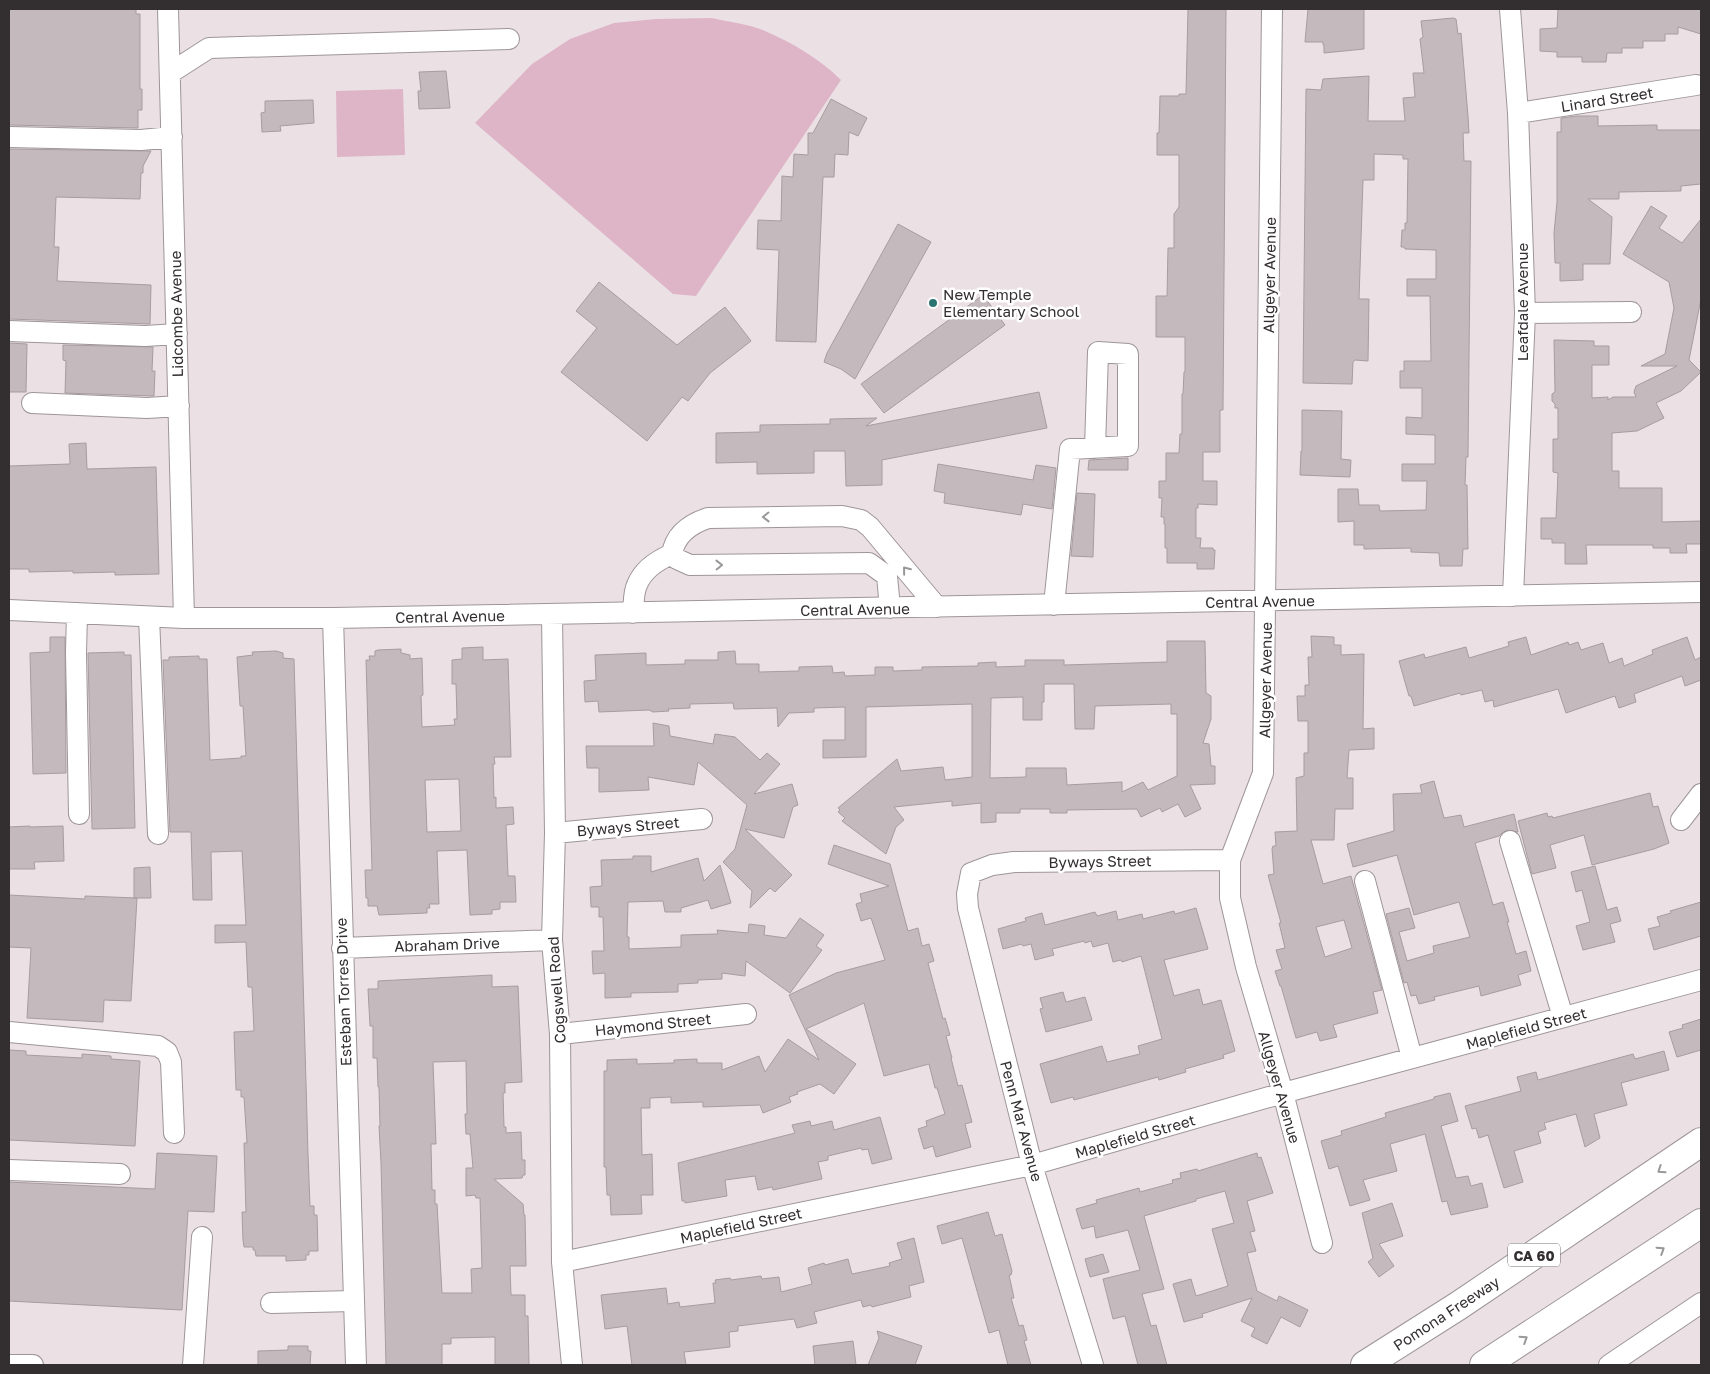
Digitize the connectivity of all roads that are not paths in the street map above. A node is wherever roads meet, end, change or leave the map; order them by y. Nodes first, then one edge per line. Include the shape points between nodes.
1 (168, 9) edge
2 (1272, 9) edge
3 (1510, 9) edge
4 (509, 39) dead end
5 (170, 74) junction
6 (1696, 86) dead end
7 (1518, 114) junction
8 (9, 137) edge
9 (172, 137) junction
10 (1631, 312) dead end
11 (1525, 313) junction
12 (9, 331) edge
13 (177, 334) junction
14 (32, 403) dead end
15 (179, 406) junction
16 (1095, 448) dead end
17 (672, 554) junction
18 (1701, 592) edge
19 (1513, 596) junction
20 (1265, 601) junction
21 (1054, 605) junction
22 (890, 608) junction
23 (937, 608) junction
24 (9, 610) edge
25 (77, 613) junction
26 (632, 614) junction
27 (552, 615) junction
28 (149, 616) junction
29 (184, 618) junction
30 (333, 618) junction
31 (1701, 794) edge
32 (79, 814) dead end
33 (702, 819) dead end
34 (1681, 820) dead end
35 (555, 833) junction
36 (158, 834) dead end
37 (1510, 841) dead end
38 (1230, 860) junction
39 (971, 873) joint
40 (1365, 881) dead end
41 (552, 940) junction
42 (342, 948) junction
43 (1701, 980) edge
44 (746, 1014) dead end
45 (1564, 1018) junction
46 (9, 1032) edge
47 (560, 1034) junction
48 (1412, 1058) junction
49 (1283, 1093) junction
50 (174, 1133) dead end
51 (1701, 1142) edge
52 (1032, 1165) junction
53 (9, 1170) edge
54 (120, 1174) dead end
55 (1701, 1223) edge
56 (202, 1237) dead end
57 (1322, 1243) dead end
58 (562, 1262) junction
59 (353, 1301) junction
60 (271, 1302) dead end
61 (1701, 1304) edge
62 (1638, 1356) edge
63 (9, 1365) edge
64 (33, 1365) edge
65 (193, 1365) edge
66 (356, 1365) edge
67 (572, 1365) edge
68 (1093, 1365) edge
69 (1365, 1365) edge
70 (1484, 1365) edge
71 (1609, 1365) edge

1 - 5 street, Lidcombe Avenue
2 - 20 street, Allgeyer Avenue
3 - 7 street, Leafdale Avenue
4 - 5 street via 209,48
5 - 9 street, Lidcombe Avenue
6 - 7 street, Linard Street
7 - 11 street, Leafdale Avenue
8 - 9 street via 141,140
9 - 13 street, Lidcombe Avenue
10 - 11 street
11 - 19 street, Leafdale Avenue
12 - 13 street via 145,336
13 - 15 street, Lidcombe Avenue
14 - 15 street via 147,408
15 - 29 street, Lidcombe Avenue
16 - 21 street via 1070,449
17 -> 22 street via 690,565 869,563 887,576
23 -> 17 street via 870,527 861,520 842,516 708,518 680,534
17 - 26 street via 647,570 637,586
18 - 19 street, Central Avenue
19 - 20 street, Central Avenue
20 - 21 street, Central Avenue
20 - 38 street, Allgeyer Avenue via 1264,773
21 - 23 street, Central Avenue
22 - 23 street, Central Avenue
22 - 26 street, Central Avenue
24 - 25 street, Central Avenue
25 - 28 street, Central Avenue
25 - 32 street
26 - 27 street, Central Avenue
27 - 30 street, Central Avenue
27 - 35 street, Cogswell Road
28 - 29 street, Central Avenue
28 - 36 street
29 - 30 street, Central Avenue
30 - 42 street, Esteban Torres Drive
31 - 34 street
33 - 35 street, Byways Street
35 - 41 street, Cogswell Road
37 - 45 street
38 - 39 street, Byways Street via 1014,862 992,865
38 - 49 street, Allgeyer Avenue via 1230,898
39 - 52 street, Penn Mar Avenue via 968,908
40 - 48 street
41 - 42 street, Abraham Drive
41 - 47 street, Cogswell Road
42 - 59 street, Esteban Torres Drive
43 - 45 street, Maplefield Street
44 - 47 street, Haymond Street
45 - 48 street, Maplefield Street
46 - 50 street via 158,1046 167,1052 171,1062
47 - 58 street, Cogswell Road
48 - 49 street, Maplefield Street
49 - 52 street, Maplefield Street
49 - 57 street, Allgeyer Avenue
51 -> 69 highway, Pomona Freeway / CA 60 via 1466,1301
52 - 58 street, Maplefield Street
52 - 68 street, Penn Mar Avenue
53 - 54 street
70 -> 55 highway
56 - 65 street
58 - 67 street, Cogswell Road
59 - 60 street
59 - 66 street, Esteban Torres Drive
61 - 62 street
62 - 71 street
63 - 64 street

